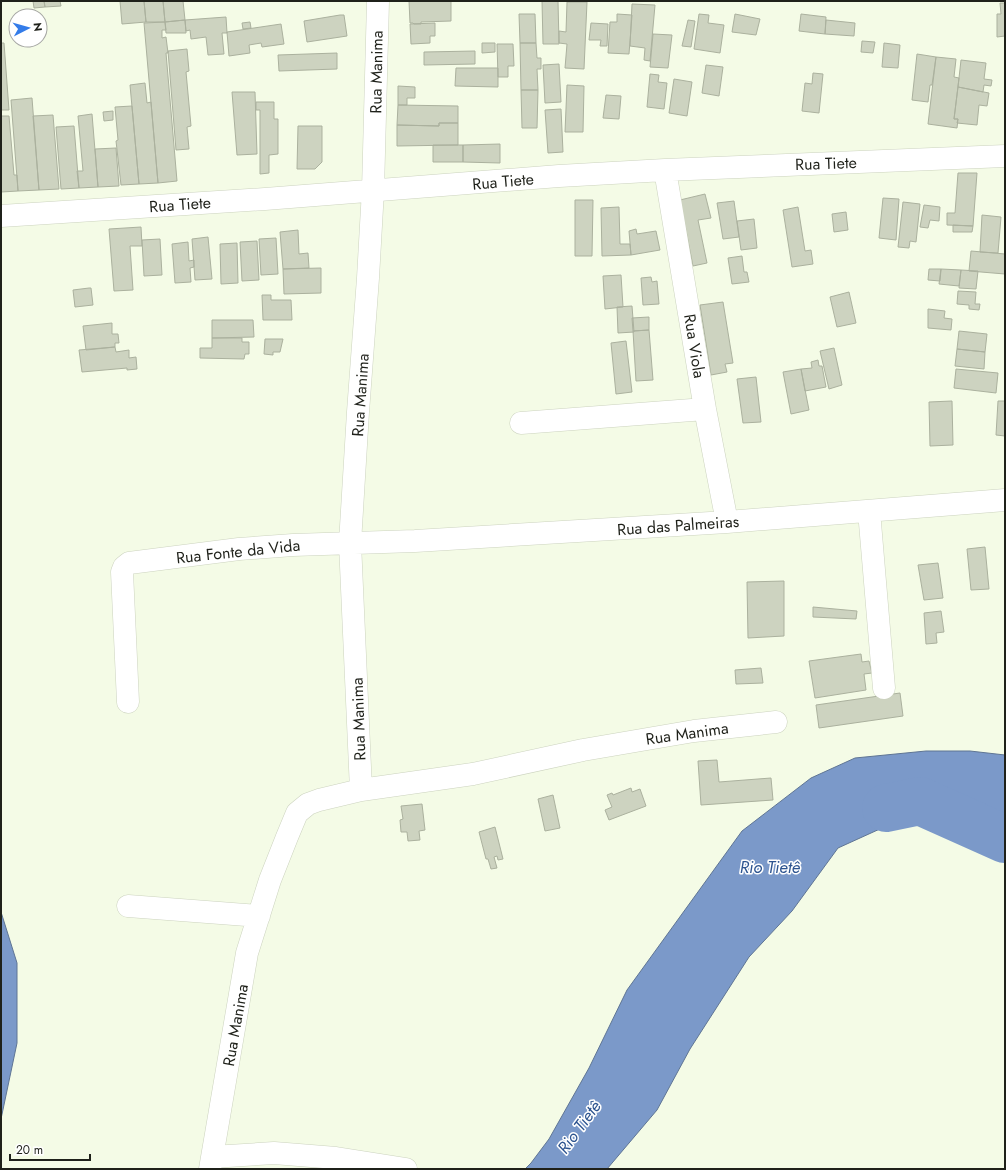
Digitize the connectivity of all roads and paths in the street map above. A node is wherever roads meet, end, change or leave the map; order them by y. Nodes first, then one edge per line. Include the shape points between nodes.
1 (378, 1) edge
2 (1005, 156) edge
3 (665, 170) junction
4 (373, 190) junction
5 (1, 216) edge
6 (705, 409) junction
7 (521, 423) dead end
8 (1005, 500) edge
9 (869, 511) junction
10 (727, 522) junction
11 (350, 543) junction
12 (884, 688) dead end
13 (128, 702) dead end
14 (776, 722) dead end
15 (361, 790) junction
16 (128, 906) dead end
17 (259, 916) junction
18 (211, 1163) edge
19 (406, 1169) edge

1 - 4 street, Rua Manima
2 - 3 street, Rua Tiete
3 - 4 street, Rua Tiete
3 - 6 street, Rua Viola
4 - 5 street, Rua Tiete
4 - 11 street, Rua Manima
6 - 7 street
6 - 10 street, Rua Viola
8 - 9 street, Rua das Palmeiras
9 - 10 street, Rua das Palmeiras
9 - 12 street
10 - 11 street, Rua das Palmeiras
11 - 13 street, Rua Fonte da Vida via 239,549 126,565 122,572
11 - 15 street, Rua Manima
14 - 15 street, Rua Manima via 678,734 583,750 473,774
15 - 17 street, Rua Manima via 319,800 308,804 297,813
16 - 17 street
17 - 18 street, Rua Manima via 247,953
18 - 19 street via 274,1153 336,1158

